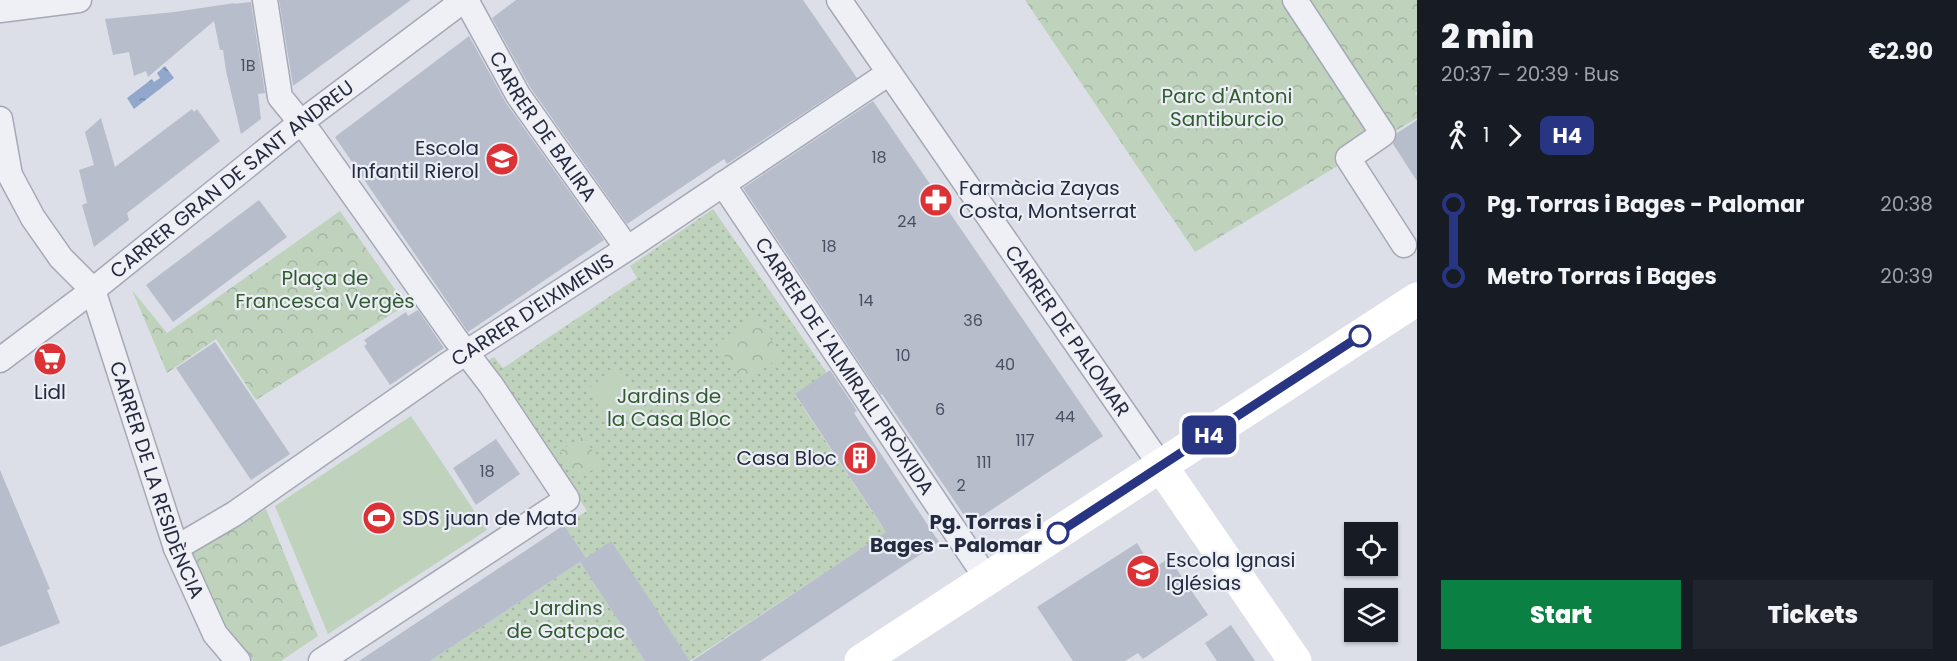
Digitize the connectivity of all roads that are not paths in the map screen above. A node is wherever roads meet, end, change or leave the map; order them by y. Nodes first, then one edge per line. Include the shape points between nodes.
1 (79, 0) edge
2 (265, 0) edge
3 (465, 0) edge
4 (839, 0) edge
5 (1295, 0) edge
6 (0, 10) edge
7 (889, 73) junction
8 (0, 120) edge
9 (300, 123) junction
10 (723, 184) junction
11 (1404, 245) dead end
12 (627, 248) junction
13 (93, 290) junction
14 (1417, 299) edge
15 (468, 352) junction
16 (0, 360) edge
17 (1161, 466) junction
18 (176, 548) junction
19 (987, 579) junction
20 (238, 661) edge
21 (321, 661) edge
22 (861, 661) edge
23 (1295, 661) edge

1 - 6 street
2 - 9 street via 280,97
3 - 9 street, CARRER GRAN DE SANT ANDREU
3 - 12 street, CARRER DE BALIRA via 518,95
4 - 7 street, CARRER DE PALOMAR
5 - 11 street via 1383,134 1348,158
7 - 10 street, CARRER D'EIXIMENIS
7 - 17 street, CARRER DE PALOMAR
8 - 13 street via 10,175 33,218 61,258
9 - 13 street, CARRER GRAN DE SANT ANDREU
9 - 15 street
10 - 12 street, CARRER D'EIXIMENIS
10 - 19 street, CARRER DE L'ALMIRALL PRÒIXIDA
12 - 15 street, CARRER D'EIXIMENIS
13 - 16 street, CARRER GRAN DE SANT ANDREU
13 - 18 street, CARRER DE LA RESIDÈNCIA
14 - 17 street
15 - 18 street, CARRER D'EIXIMENIS via 234,514
15 - 21 street via 567,499
17 - 19 street
17 - 23 street, CARRER DE PALOMAR
18 - 20 street, CARRER DE LA RESIDÈNCIA via 215,634
19 - 22 street

